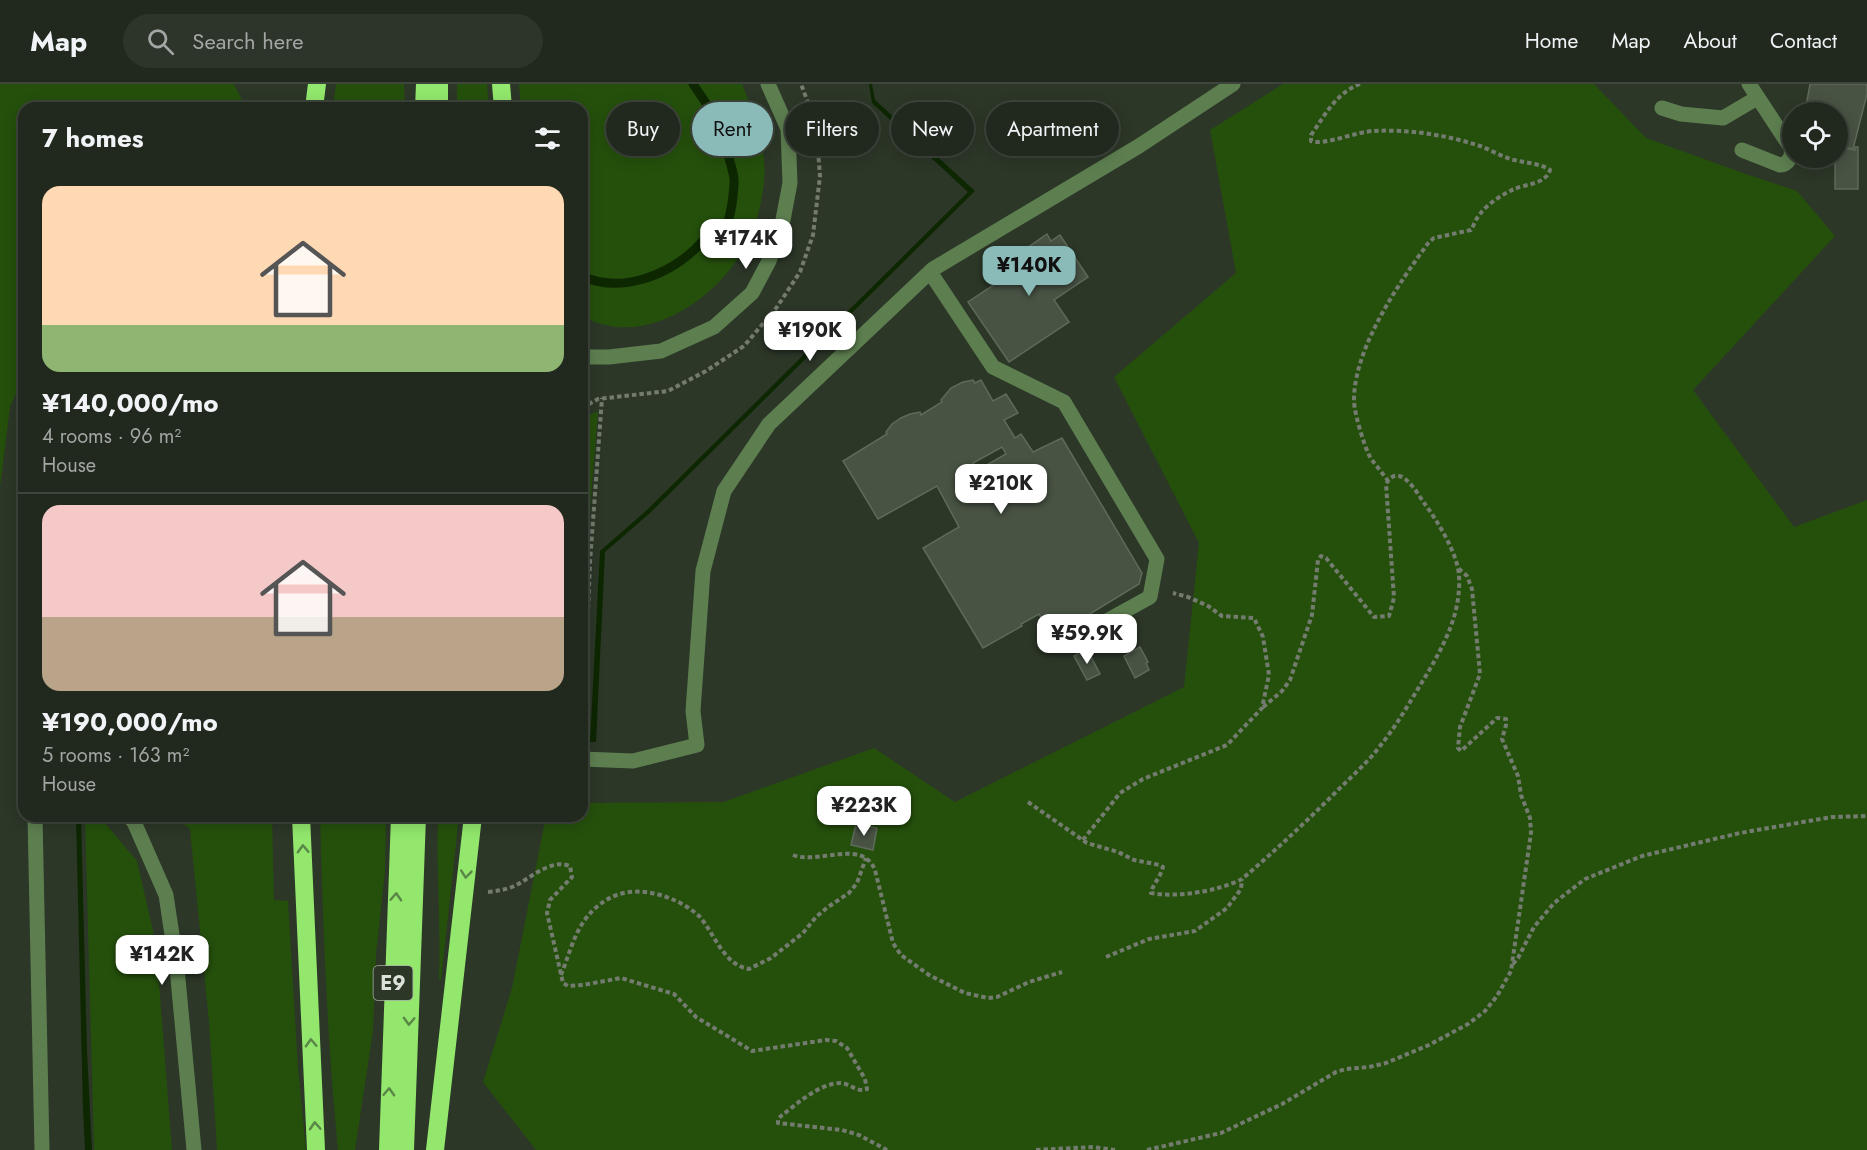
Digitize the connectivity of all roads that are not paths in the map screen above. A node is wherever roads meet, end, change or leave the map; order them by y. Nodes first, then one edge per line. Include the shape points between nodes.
1 (317, 84) edge
2 (424, 84) edge
3 (439, 84) edge
4 (501, 84) edge
5 (768, 84) edge
6 (1233, 84) edge
7 (1749, 84) edge
8 (1757, 98) junction
9 (315, 102) edge
10 (424, 102) edge
11 (439, 102) edge
12 (502, 102) edge
13 (1662, 108) dead end
14 (1742, 150) dead end
15 (930, 272) junction
16 (588, 357) edge
17 (1063, 645) dead end
18 (588, 759) edge
19 (35, 822) edge
20 (134, 822) edge
21 (301, 822) edge
22 (400, 822) edge
23 (417, 822) edge
24 (472, 822) edge
25 (42, 1150) edge
26 (194, 1150) edge
27 (316, 1150) edge
28 (388, 1150) edge
29 (405, 1150) edge
30 (435, 1150) edge

1 - 9 highway
2 - 10 highway
3 - 11 highway
4 - 12 highway
5 - 16 street via 789,129 790,183 770,261 752,293 714,327 661,351
6 - 15 street via 1139,146
7 - 8 street
8 - 13 street via 1723,118
8 - 14 street via 1792,154 1788,162 1780,165
15 - 17 street via 993,367 1064,402 1157,559 1150,597
15 - 18 street via 768,424 724,491 703,571 693,711 697,745 633,761
19 - 25 street
20 - 26 street via 166,895
27 -> 21 highway
28 -> 22 highway, E9
23 -> 29 highway, E9
24 -> 30 highway

